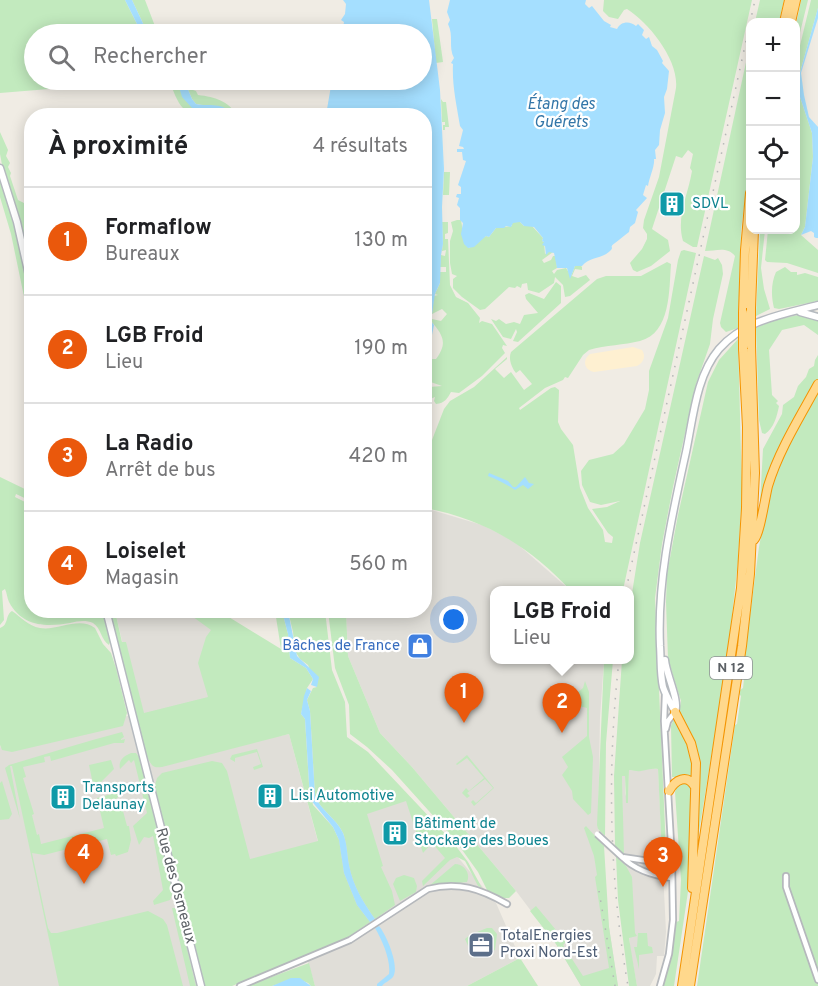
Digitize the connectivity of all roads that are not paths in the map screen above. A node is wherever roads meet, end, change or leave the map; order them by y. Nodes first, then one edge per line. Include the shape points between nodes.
1 (789, 0) edge
2 (796, 0) edge
3 (785, 18) edge
4 (792, 18) edge
5 (0, 168) edge
6 (746, 234) edge
7 (754, 234) edge
8 (24, 253) edge
9 (818, 305) edge
10 (794, 311) junction
11 (818, 317) edge
12 (747, 347) junction
13 (818, 384) edge
14 (753, 542) junction
15 (661, 594) junction
16 (108, 618) edge
17 (665, 692) junction
18 (675, 712) junction
19 (665, 731) junction
20 (696, 789) junction
21 (669, 792) junction
22 (593, 828) dead end
23 (622, 857) junction
24 (654, 861) junction
25 (672, 861) junction
26 (653, 874) junction
27 (786, 876) dead end
28 (672, 878) junction
29 (507, 904) dead end
30 (818, 980) edge
31 (201, 986) edge
32 (240, 986) edge
33 (660, 986) edge
34 (685, 986) edge

1 - 3 highway
2 - 4 highway
5 - 8 street
6 - 12 highway, N 12, bridge via 743,313
7 - 12 highway, N 12, bridge
9 - 10 street
10 - 11 street
10 - 15 street via 763,320 741,332 720,348 708,367 670,529
12 - 14 highway, N 12 via 755,473
12 - 34 highway, N 12 via 746,508 741,588
13 - 14 highway via 776,466 758,536
14 - 34 highway, N 12 via 742,646
15 - 17 street via 659,634
15 - 18 street via 665,665 677,704
16 - 31 street, Rue des Osmeaux
17 - 18 street
17 - 19 street
18 - 19 street
18 - 20 highway via 693,750
19 - 21 street
20 - 21 highway via 693,782 683,779 674,783
20 - 34 highway
21 - 25 street
22 - 23 street, bridge
23 - 24 street
23 - 26 street via 630,865
24 - 25 street
24 - 26 street
25 - 28 street
26 - 28 street
27 - 30 street via 786,887
28 - 33 street via 671,942
29 - 32 street via 477,889 440,886 419,893 348,941

